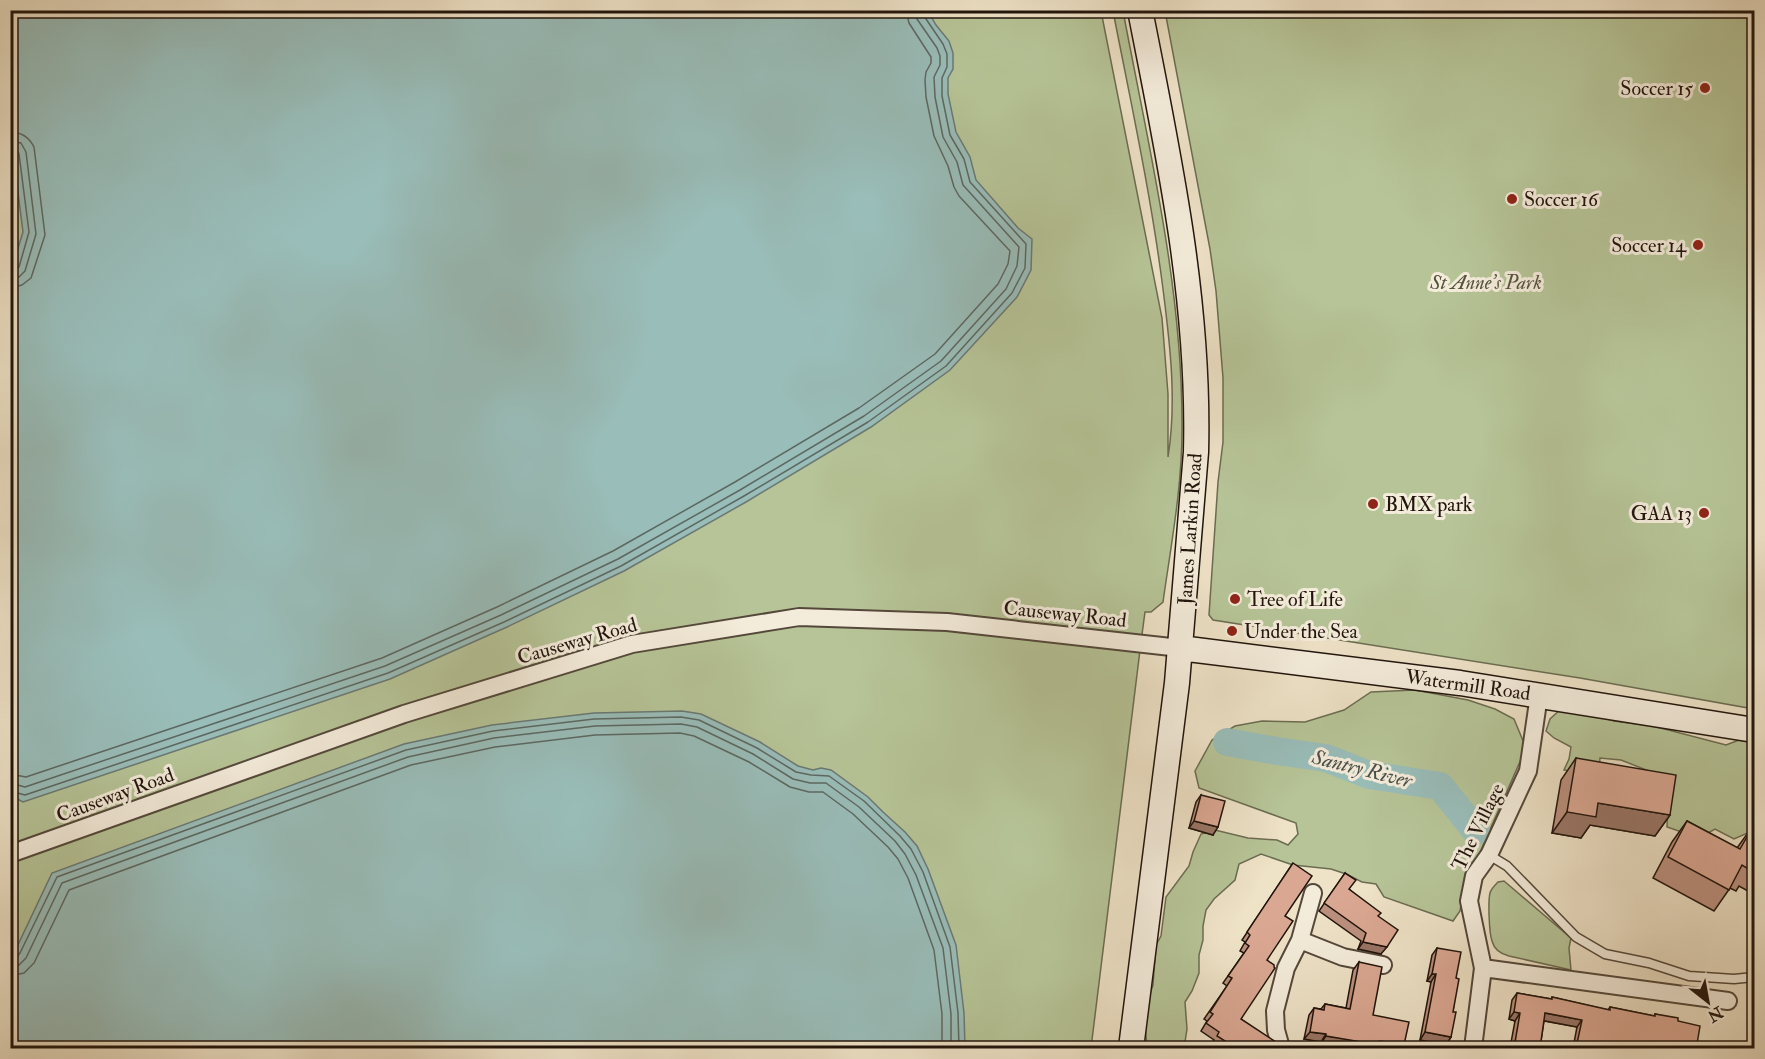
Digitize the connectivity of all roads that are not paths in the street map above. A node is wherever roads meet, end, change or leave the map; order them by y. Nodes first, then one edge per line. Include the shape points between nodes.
1 (1140, 10) edge
2 (1180, 648) junction
3 (1539, 695) junction
4 (1755, 730) edge
5 (10, 854) edge
6 (1489, 855) junction
7 (1313, 893) dead end
8 (1300, 940) junction
9 (1383, 965) edge
10 (1483, 968) junction
11 (1755, 978) edge
12 (1728, 1001) dead end
13 (1131, 1048) edge
14 (1281, 1048) edge
15 (1473, 1048) edge

1 - 2 main road, James Larkin Road via 1179,222 1195,352 1196,452
2 - 3 main road, Watermill Road
2 - 5 street, Causeway Road via 947,622 799,617 632,644 404,714
2 - 13 main road, James Larkin Road
3 - 4 main road, Watermill Road
3 - 6 street, The Village via 1528,771
6 - 10 street, The Village via 1474,876 1469,901
6 - 11 lane via 1507,866 1576,937 1605,954 1689,976
7 - 8 street
8 - 9 street via 1343,957
8 - 14 street via 1286,968 1275,1011
10 - 12 street
10 - 15 street, The Village

